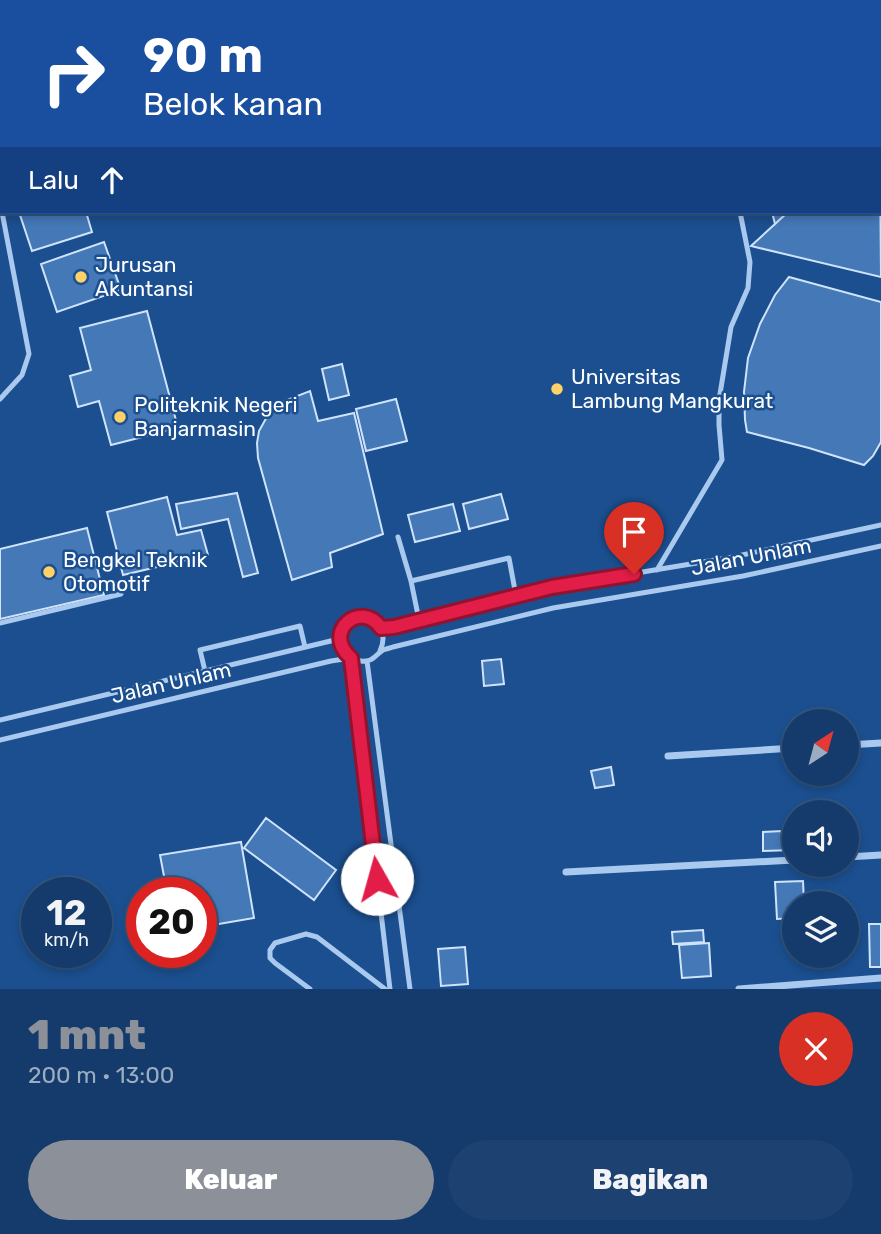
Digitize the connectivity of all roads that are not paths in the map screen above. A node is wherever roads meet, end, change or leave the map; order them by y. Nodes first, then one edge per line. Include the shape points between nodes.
1 (3, 214) edge
2 (740, 214) edge
3 (0, 399) edge
4 (881, 525) edge
5 (398, 537) dead end
6 (881, 546) edge
7 (657, 570) junction
8 (411, 581) junction
9 (121, 594) dead end
10 (516, 596) junction
11 (419, 620) junction
12 (0, 623) edge
13 (381, 628) junction
14 (340, 639) junction
15 (306, 647) junction
16 (380, 651) junction
17 (351, 658) junction
18 (367, 661) junction
19 (205, 671) junction
20 (0, 720) edge
21 (0, 740) edge
22 (881, 743) edge
23 (859, 744) edge
24 (782, 749) edge
25 (668, 756) dead end
26 (881, 855) edge
27 (859, 856) edge
28 (782, 861) edge
29 (566, 872) dead end
30 (881, 978) edge
31 (310, 989) edge
32 (387, 989) edge
33 (410, 989) edge
34 (739, 989) edge

1 - 3 lane via 29,354 22,375
2 - 7 lane via 750,262 748,288 731,327 719,400 722,460
4 - 7 lane, Jalan Unlam
5 - 8 lane
6 - 16 lane, Jalan Unlam via 743,576 553,608
7 - 10 lane, Jalan Unlam
8 - 10 lane via 509,558
8 - 11 lane
9 - 12 lane
10 - 11 lane, Jalan Unlam
11 - 13 lane, Jalan Unlam
13 - 14 lane via 372,619 359,617 347,622
13 - 16 lane via 384,641
14 - 15 lane, Jalan Unlam
14 - 17 lane
15 - 19 lane, Jalan Unlam
15 - 19 lane via 300,626 200,650
16 - 18 lane
17 - 18 lane
17 - 21 lane, Jalan Unlam
17 - 32 lane
18 - 33 lane
19 - 20 lane, Jalan Unlam
22 - 23 street
24 - 25 street
26 - 27 street
28 - 29 street
30 - 34 street
31 - 32 lane via 270,957 275,943 306,934 317,937

